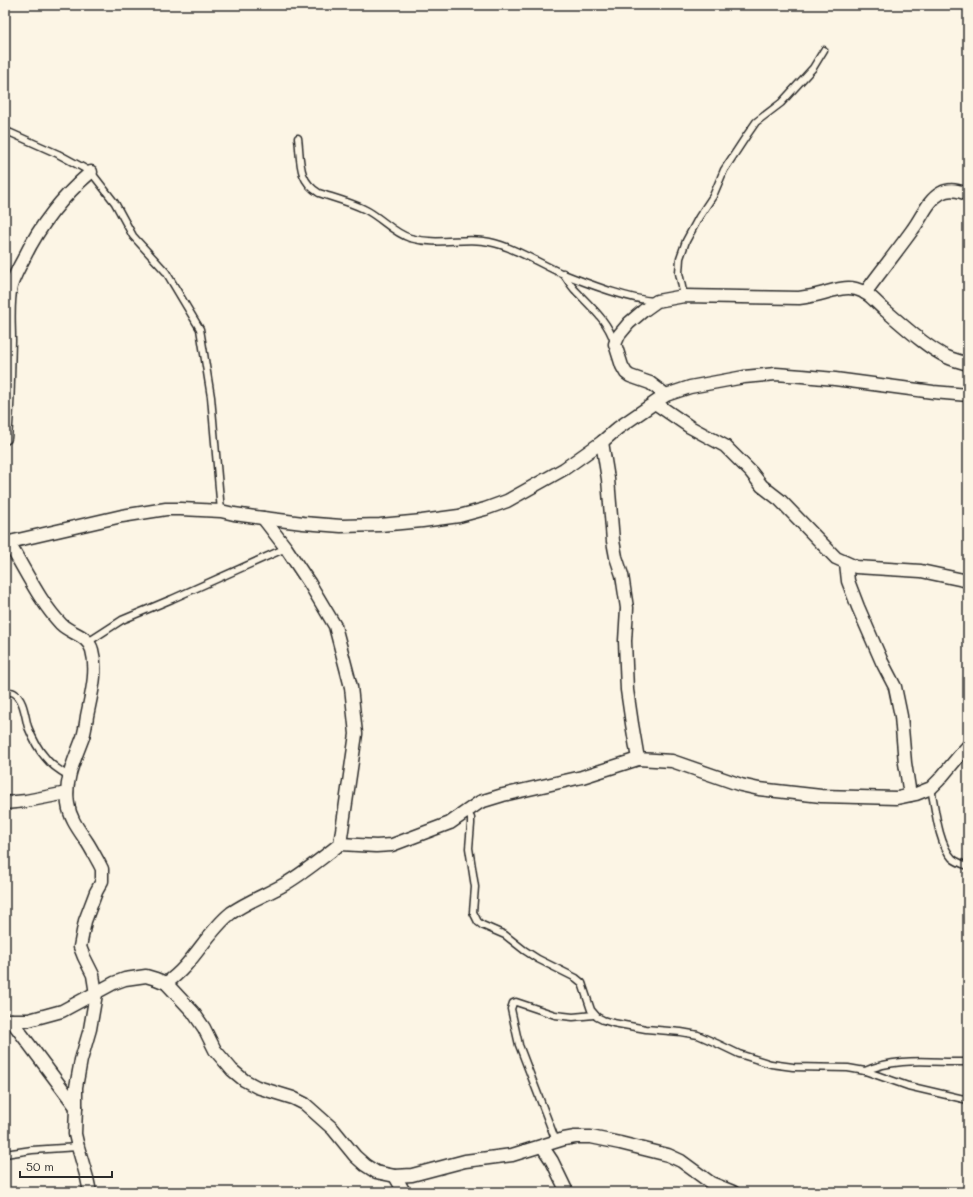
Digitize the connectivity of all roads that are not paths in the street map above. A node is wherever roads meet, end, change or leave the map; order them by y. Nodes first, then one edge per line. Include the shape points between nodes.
1 (824, 50) dead end
2 (5, 131) edge
3 (298, 138) dead end
4 (91, 172) junction
5 (968, 194) edge
6 (563, 274) junction
7 (865, 292) junction
8 (684, 296) junction
9 (657, 301) junction
10 (615, 344) junction
11 (968, 364) edge
12 (666, 395) junction
13 (968, 395) edge
14 (655, 403) junction
15 (5, 438) edge
16 (602, 442) junction
17 (221, 511) junction
18 (263, 518) junction
19 (7, 543) edge
20 (286, 548) junction
21 (846, 563) junction
22 (968, 581) edge
23 (88, 642) junction
24 (5, 693) edge
25 (968, 746) edge
26 (638, 759) junction
27 (69, 776) junction
28 (931, 788) junction
29 (67, 793) junction
30 (910, 795) junction
31 (5, 803) edge
32 (467, 812) junction
33 (340, 844) junction
34 (968, 866) edge
35 (166, 983) junction
36 (96, 994) junction
37 (594, 1015) junction
38 (8, 1020) edge
39 (968, 1062) edge
40 (865, 1071) junction
41 (968, 1100) edge
42 (76, 1107) junction
43 (556, 1141) junction
44 (542, 1146) junction
45 (78, 1147) junction
46 (5, 1154) edge
47 (395, 1176) junction
48 (90, 1192) edge
49 (404, 1192) edge
50 (567, 1192) edge
51 (733, 1192) edge

1 - 8 lane via 813,68 781,103 756,122 724,170 713,196 686,241 680,258 679,273
2 - 4 lane via 58,154
3 - 6 lane via 302,174 312,189 319,193 365,209 409,238 436,242 489,241
4 - 15 street via 78,183 40,228 11,286 8,308 8,407
4 - 17 lane via 115,203 133,236 166,272 200,329 212,397
5 - 7 street via 955,190 946,191 932,200 915,227
6 - 9 lane via 632,299
6 - 10 lane via 606,323
7 - 8 street via 847,288 799,298
7 - 11 street via 940,353
8 - 9 street
9 - 10 street via 629,323
10 - 12 street via 626,373 650,383
12 - 13 street via 714,382 776,374
12 - 14 street
14 - 16 street
14 - 21 street via 690,427 725,446 836,558
16 - 18 street via 564,469 507,501 459,516 401,523 341,526
16 - 26 street via 613,541 628,608 625,641 627,690
17 - 18 street
17 - 19 street via 166,509 122,516
18 - 20 street
19 - 23 street via 22,563 46,607 62,626
20 - 23 lane via 122,620
20 - 33 street via 335,626 351,687 356,734
21 - 22 street via 869,569 921,571
21 - 30 street via 848,581 858,607 895,687
23 - 27 street via 93,654 93,681 84,735
24 - 27 lane via 12,692 21,702 34,740 44,757
25 - 28 street
26 - 30 street via 672,761 759,789 821,796 897,798
26 - 32 street via 582,777 480,802
27 - 29 street
28 - 30 street
28 - 34 lane via 946,849 952,859
29 - 31 street
29 - 36 street via 71,816 102,869 102,881 85,921 80,946 93,975
32 - 33 street via 450,823 392,845
32 - 37 lane via 471,818 469,848 474,887 473,912 478,922 505,935 538,959 576,978 582,983
33 - 35 street via 286,883 232,913 215,928 176,976
35 - 36 street via 146,976 134,977
35 - 47 street via 199,1020 215,1050 232,1070 258,1087 305,1104 333,1129 365,1165 376,1172
36 - 38 street via 62,1011 29,1020
36 - 42 street via 78,1080
37 - 40 lane via 603,1020 630,1026 698,1036 739,1054 771,1064
37 - 43 lane via 564,1016 516,1002 511,1006 519,1045
38 - 42 street
39 - 40 lane via 896,1062 878,1065
40 - 41 lane via 908,1086
42 - 45 street via 75,1134
43 - 44 street
43 - 51 street via 591,1137 668,1154 711,1183
44 - 47 street via 512,1155 465,1161 412,1175
44 - 50 street
45 - 46 lane
45 - 48 street
47 - 49 street

